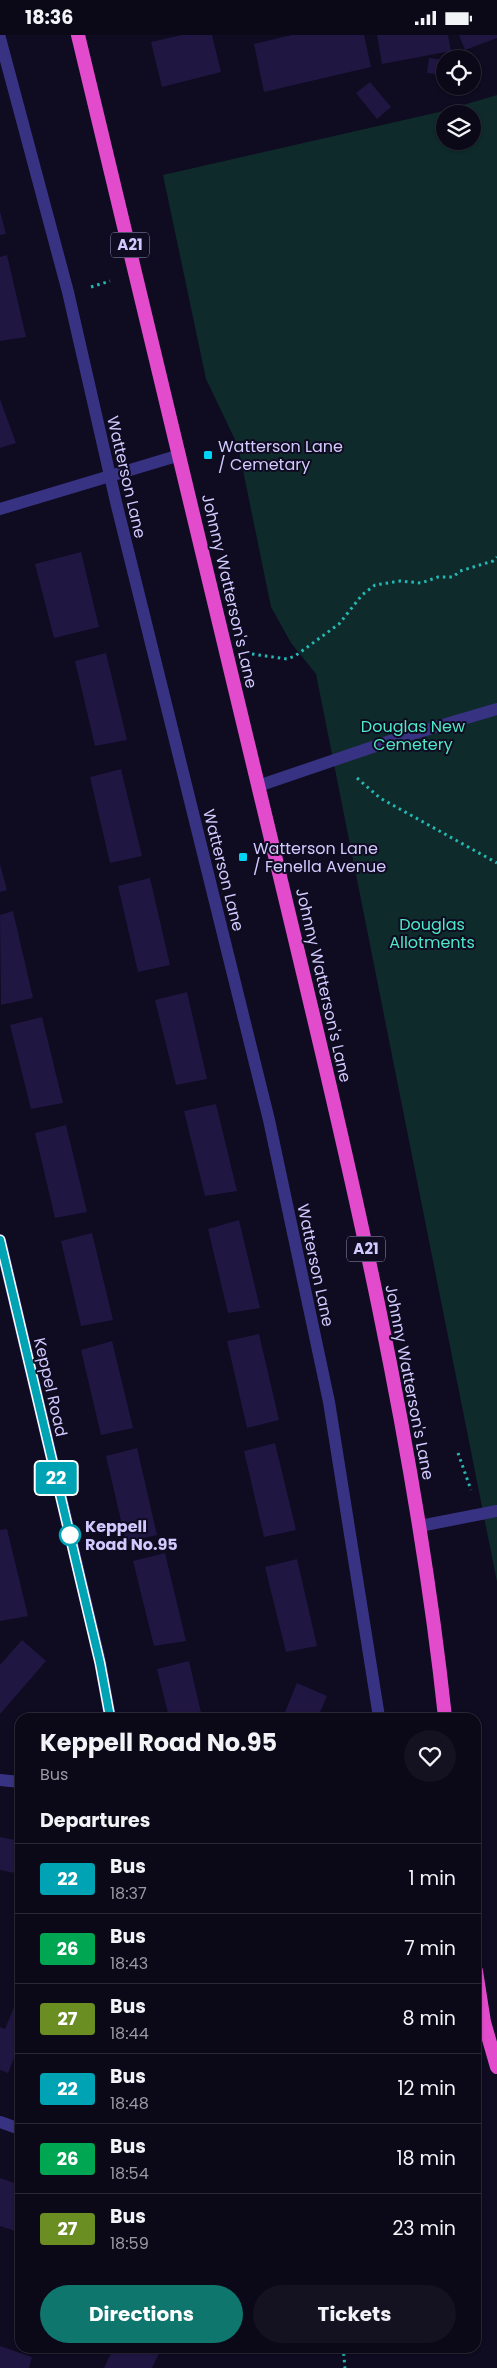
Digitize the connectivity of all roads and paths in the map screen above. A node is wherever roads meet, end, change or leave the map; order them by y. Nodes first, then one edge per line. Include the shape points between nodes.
1 (78, 35) edge
2 (0, 38) edge
3 (110, 281) dead end
4 (83, 289) dead end
5 (180, 455) junction
6 (110, 476) junction
7 (0, 509) edge
8 (497, 557) edge
9 (251, 654) dead end
10 (497, 709) edge
11 (356, 778) dead end
12 (258, 787) junction
13 (497, 863) edge
14 (0, 1240) edge
15 (458, 1453) dead end
16 (497, 1511) edge
17 (479, 1515) junction
18 (420, 1526) junction
19 (109, 1713) edge
20 (378, 1713) edge
21 (444, 1713) edge
22 (0, 1780) edge
23 (15, 1782) edge
24 (481, 2002) edge
25 (497, 2067) edge
26 (0, 2122) edge
27 (15, 2127) edge
28 (344, 2353) edge
29 (345, 2368) edge

1 - 5 highway, Johnny Watterson's Lane / A21
2 - 6 street, Watterson Lane via 68,292
3 - 4 path
5 - 6 street
5 - 12 highway, Johnny Watterson's Lane / A21
6 - 7 street
6 - 20 street, Watterson Lane via 269,1120 329,1402
8 - 9 path via 460,571 454,577 438,577 420,583 400,581 375,585 362,595 339,624 294,656 287,659
10 - 12 street via 402,737
11 - 13 path via 380,799
12 - 18 highway, Johnny Watterson's Lane / A21 via 348,1160
14 - 19 street, Keppel Road
15 - 17 path
16 - 17 street
17 - 18 street
18 - 21 highway, Johnny Watterson's Lane / A21
22 - 23 street
24 - 25 highway
26 - 27 street
28 - 29 path

